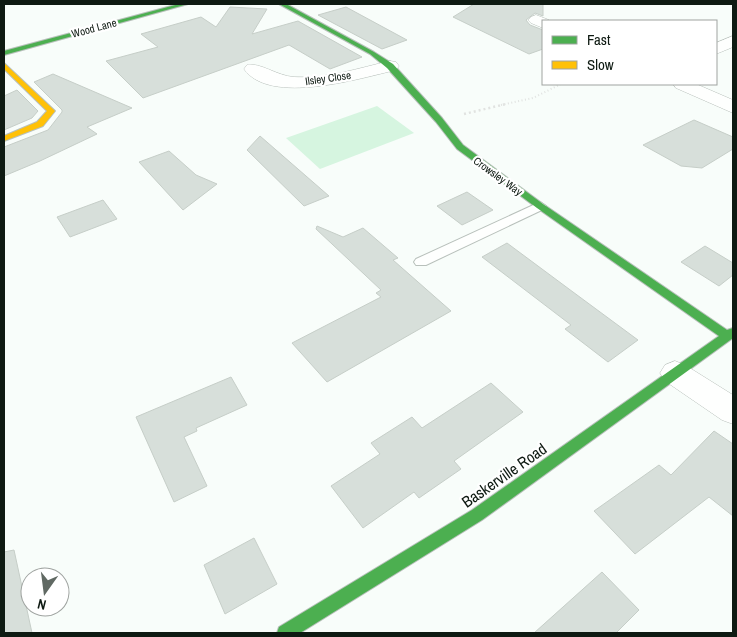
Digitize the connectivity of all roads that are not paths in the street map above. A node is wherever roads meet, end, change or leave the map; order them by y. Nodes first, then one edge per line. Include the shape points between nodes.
1 (185, 4) edge
2 (282, 4) edge
3 (733, 41) edge
4 (717, 49) edge
5 (4, 52) edge
6 (4, 65) edge
7 (390, 66) junction
8 (256, 77) dead end
9 (684, 85) edge
10 (733, 107) edge
11 (4, 139) edge
12 (540, 206) junction
13 (421, 262) dead end
14 (730, 334) edge
15 (675, 373) junction
16 (733, 411) edge
17 (285, 633) edge

1 - 5 street, Wood Lane
2 - 7 street, Crowsley Way
3 - 4 street
6 - 11 street via 51,111 40,124
7 - 8 street, Ilsley Close via 343,78 312,81 287,83
7 - 12 street, Crowsley Way via 440,120 460,147
9 - 10 street
12 - 13 lane
12 - 14 street, Crowsley Way
14 - 15 street, Baskerville Road
15 - 16 street
15 - 17 street, Baskerville Road via 477,514

